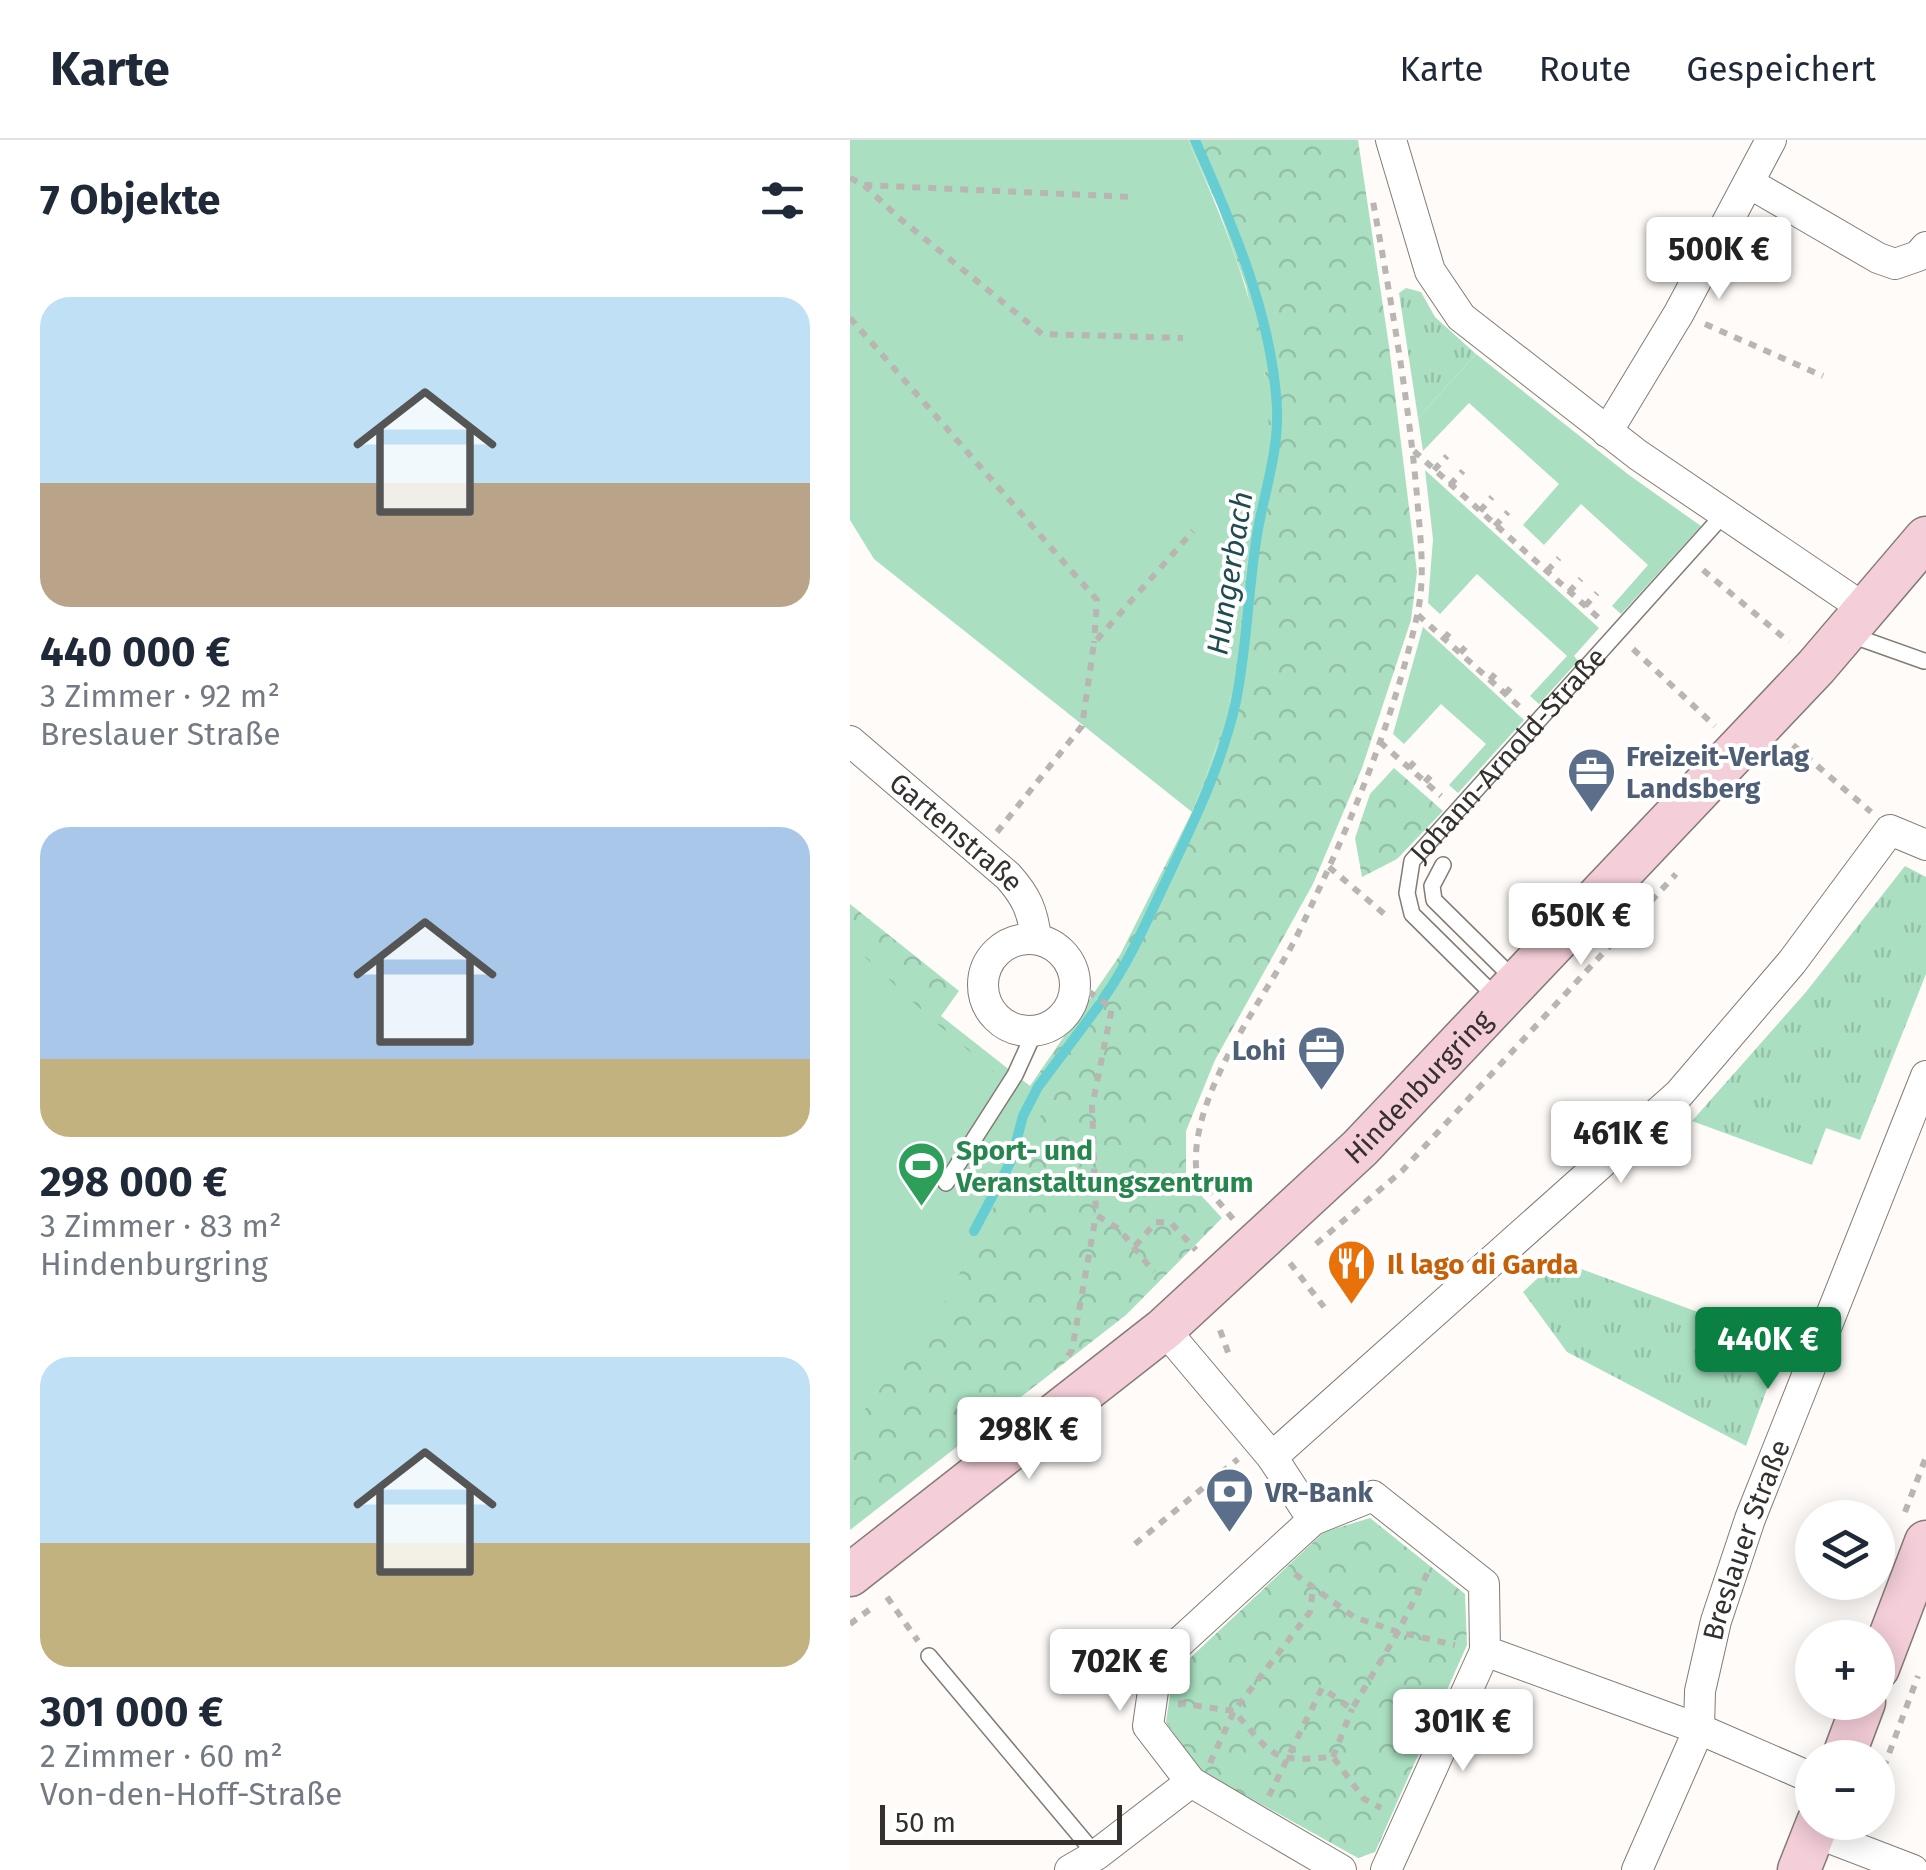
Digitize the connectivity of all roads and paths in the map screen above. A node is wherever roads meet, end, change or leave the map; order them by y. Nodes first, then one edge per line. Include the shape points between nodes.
1 (1391, 140) edge
2 (1771, 140) edge
3 (850, 178) edge
4 (864, 184) junction
5 (1749, 184) junction
6 (1133, 197) dead end
7 (1926, 247) edge
8 (1679, 313) junction
9 (850, 318) edge
10 (1183, 338) dead end
11 (1823, 376) dead end
12 (1607, 432) junction
13 (1413, 451) junction
14 (1447, 456) dead end
15 (1434, 470) junction
16 (1463, 470) dead end
17 (1450, 484) junction
18 (1492, 497) dead end
19 (1480, 511) junction
20 (1508, 512) dead end
21 (1724, 514) junction
22 (1496, 526) junction
23 (1193, 531) dead end
24 (1926, 538) edge
25 (1688, 556) junction
26 (1559, 558) dead end
27 (1546, 572) junction
28 (1581, 579) dead end
29 (1570, 592) junction
30 (1597, 593) dead end
31 (1586, 606) junction
32 (1418, 615) junction
33 (1854, 620) junction
34 (1454, 628) dead end
35 (1617, 634) junction
36 (1444, 639) junction
37 (1470, 642) dead end
38 (1094, 643) junction
39 (1460, 653) junction
40 (1924, 661) edge
41 (1816, 667) junction
42 (1500, 668) dead end
43 (1490, 680) junction
44 (1515, 683) dead end
45 (1505, 694) junction
46 (1536, 722) junction
47 (1720, 730) dead end
48 (850, 740) edge
49 (1380, 742) junction
50 (1793, 745) dead end
51 (1419, 758) dead end
52 (1409, 768) junction
53 (1434, 772) dead end
54 (1425, 782) junction
55 (1457, 810) junction
56 (1890, 830) junction
57 (1926, 846) edge
58 (980, 852) junction
59 (1443, 864) dead end
60 (1036, 939) junction
61 (1075, 982) junction
62 (1509, 992) junction
63 (1035, 1031) junction
64 (1926, 1076) edge
65 (946, 1183) dead end
66 (1096, 1215) junction
67 (1252, 1229) junction
68 (1135, 1246) junction
69 (1202, 1257) dead end
70 (1154, 1272) dead end
71 (1324, 1307) dead end
72 (1164, 1328) junction
73 (1220, 1330) dead end
74 (1062, 1364) dead end
75 (1232, 1364) dead end
76 (1265, 1449) junction
77 (1313, 1520) junction
78 (1926, 1542) edge
79 (1134, 1544) dead end
80 (1440, 1549) junction
81 (1273, 1556) junction
82 (850, 1575) edge
83 (1313, 1588) junction
84 (886, 1598) dead end
85 (1895, 1623) edge
86 (1398, 1632) junction
87 (1485, 1651) junction
88 (929, 1656) joint
89 (1919, 1674) dead end
90 (1152, 1701) junction
91 (1352, 1709) junction
92 (1234, 1711) junction
93 (1698, 1729) junction
94 (1894, 1740) edge
95 (1334, 1758) junction
96 (1288, 1761) junction
97 (1795, 1771) edge
98 (1195, 1784) junction
99 (1256, 1820) junction
100 (1408, 1822) junction
101 (1811, 1842) edge
102 (1083, 1862) edge
103 (1341, 1870) edge
104 (1386, 1870) edge
105 (1637, 1870) edge
106 (1913, 1870) edge

1 - 12 street via 1440,290 1461,317
1 - 13 path via 1372,194
2 - 5 street
3 - 4 path
4 - 6 path
4 - 10 path via 1042,334
5 - 7 street via 1894,264
5 - 8 street
8 - 11 path
8 - 12 street
9 - 38 path via 1097,600
12 - 21 street
13 - 15 path
13 - 32 path via 1424,572
14 - 15 path
15 - 17 path
16 - 17 path
17 - 19 path
18 - 19 path
19 - 22 path
20 - 22 path
21 - 25 lane, Johann-Arnold-Straße
21 - 33 street
22 - 27 path
23 - 38 path
24 - 33 main road, Hindenburgring
25 - 35 lane, Johann-Arnold-Straße
25 - 41 path
26 - 27 path
27 - 29 path
28 - 29 path
29 - 31 path
30 - 31 path
31 - 35 path
32 - 36 path
32 - 49 path
33 - 40 lane
33 - 41 main road, Hindenburgring
34 - 36 path
35 - 46 lane, Johann-Arnold-Straße
35 - 47 path
36 - 39 path
37 - 39 path
38 - 58 path via 1082,726
39 - 43 path
41 - 62 main road, Hindenburgring
42 - 43 path
43 - 45 path
44 - 45 path
45 - 46 path
46 - 55 lane, Johann-Arnold-Straße
48 - 58 street, Gartenstraße
49 - 52 path
49 - 67 path via 1330,866 1226,1059 1200,1130 1196,1176
50 - 56 path
51 - 52 path
52 - 54 path
53 - 54 path
54 - 55 path
55 - 62 lane, Johann-Arnold-Straße via 1412,861 1408,904 1420,924
56 - 57 street
56 - 76 street via 1792,962 1679,1094
58 - 60 street, Gartenstraße via 1023,892
59 - 62 lane via 1432,886 1434,900
60 - 61 street via 1063,954
60 - 63 street via 1006,944 985,968 982,984 992,1013 1004,1024
61 - 63 street via 1069,1009
61 - 66 path via 1112,1008 1092,1107
62 - 67 main road, Hindenburgring via 1360,1148
63 - 65 lane
64 - 93 street, Breslauer Straße via 1750,1518 1716,1621
66 - 68 path
66 - 74 path via 1072,1350
67 - 71 path
67 - 72 main road, Hindenburgring
68 - 69 path via 1156,1222 1171,1223
68 - 70 path
72 - 76 street
72 - 82 main road, Hindenburgring
73 - 75 path
76 - 77 street
76 - 79 path
77 - 80 street via 1373,1496
77 - 81 street
78 - 85 main road
80 - 86 path
80 - 87 street via 1484,1584
81 - 83 path
81 - 90 street via 1157,1662
83 - 86 path via 1354,1617
83 - 92 path via 1310,1612
84 - 88 path
86 - 87 path
86 - 91 path
87 - 93 street
87 - 100 street
88 - 102 lane
89 - 94 path
90 - 92 path
90 - 98 street via 1148,1726
91 - 95 path
91 - 96 path via 1322,1688
92 - 96 path via 1269,1751
92 - 98 path
93 - 97 street
93 - 105 street, Breslauer Straße
95 - 96 path
95 - 100 path via 1364,1798
96 - 99 path
98 - 99 street
98 - 102 street
99 - 103 street
100 - 104 street
101 - 106 street

